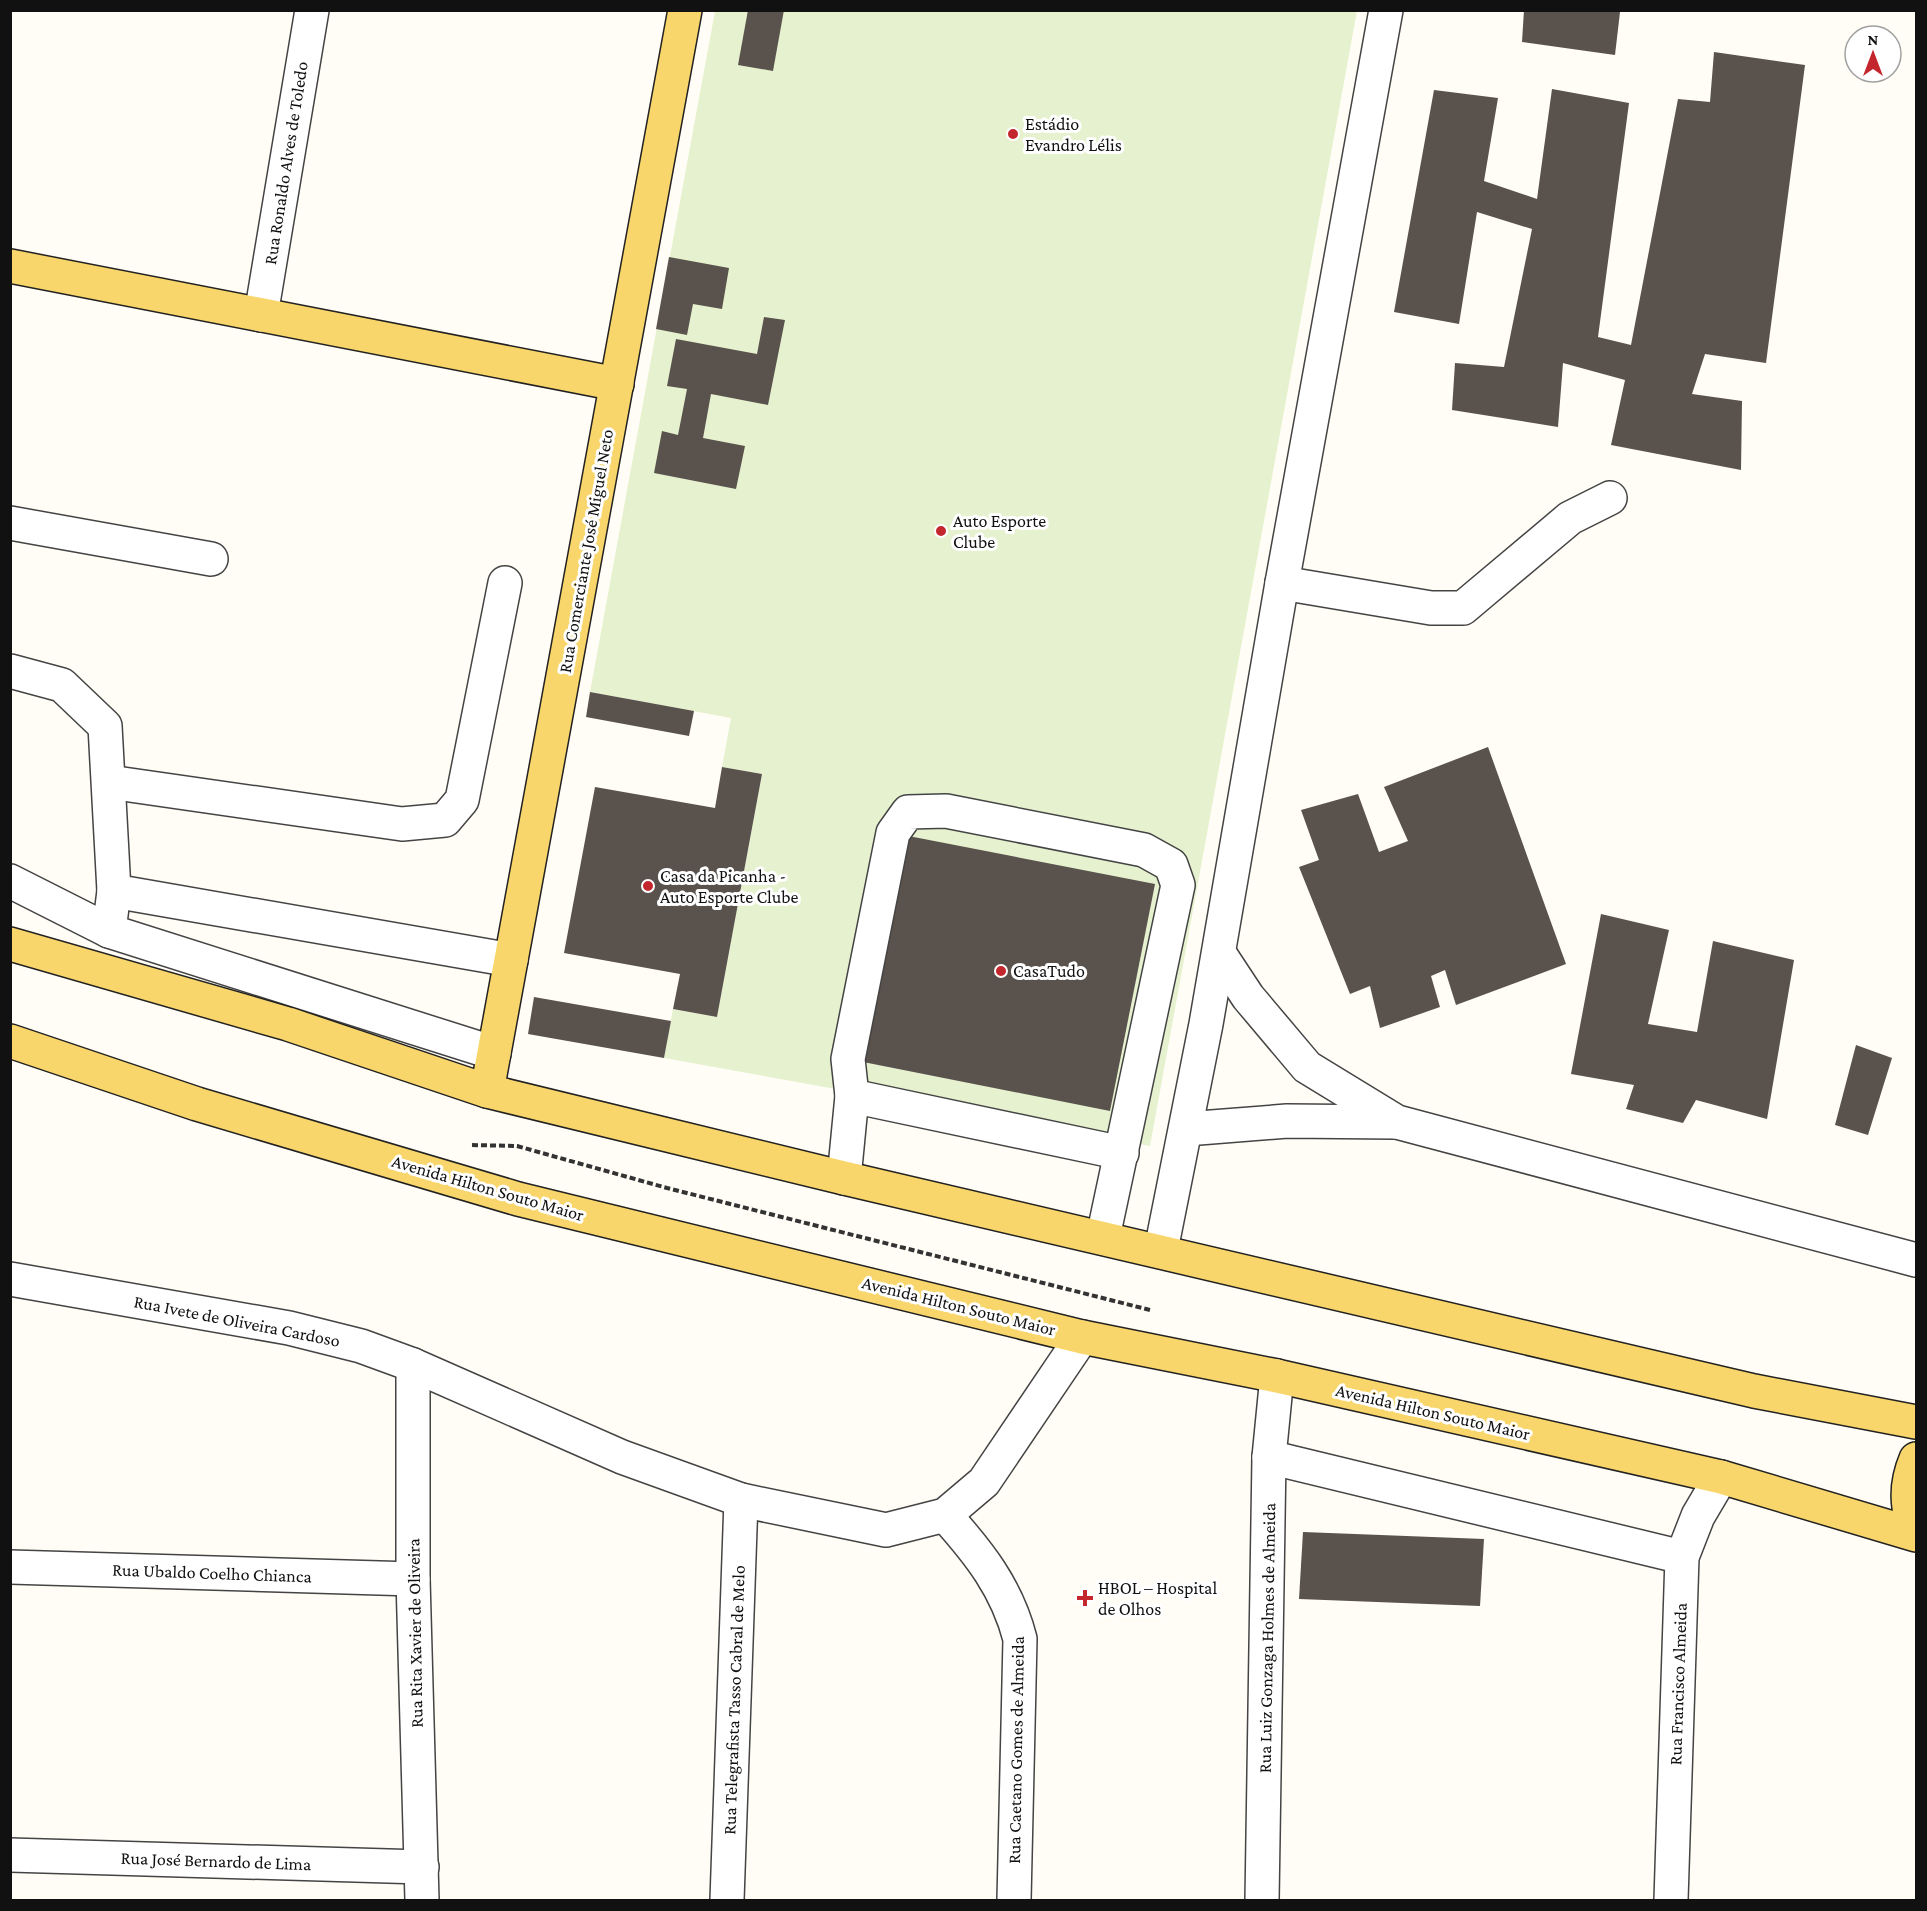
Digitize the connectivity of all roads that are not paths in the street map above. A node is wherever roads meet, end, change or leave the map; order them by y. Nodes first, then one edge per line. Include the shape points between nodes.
1 (312, 10) edge
2 (685, 10) edge
3 (1386, 10) edge
4 (10, 266) edge
5 (261, 315) junction
6 (617, 384) junction
7 (1610, 498) dead end
8 (10, 523) edge
9 (211, 559) dead end
10 (505, 583) dead end
11 (1282, 583) junction
12 (10, 671) edge
13 (109, 782) junction
14 (10, 881) edge
15 (114, 891) junction
16 (110, 931) junction
17 (10, 944) edge
18 (1219, 952) junction
19 (511, 960) junction
20 (10, 1041) edge
21 (494, 1053) junction
22 (487, 1091) junction
23 (852, 1096) junction
24 (1397, 1122) junction
25 (1186, 1129) junction
26 (1122, 1153) junction
27 (844, 1178) junction
28 (1103, 1237) junction
29 (1161, 1250) junction
30 (1917, 1260) edge
31 (10, 1279) edge
32 (1082, 1336) junction
33 (413, 1365) junction
34 (1276, 1376) junction
35 (1917, 1422) edge
36 (1269, 1457) junction
37 (1917, 1459) edge
38 (1721, 1477) junction
39 (741, 1500) junction
40 (945, 1515) junction
41 (1917, 1534) edge
42 (1682, 1557) junction
43 (10, 1567) edge
44 (413, 1579) junction
45 (10, 1855) edge
46 (422, 1867) junction
47 (422, 1900) edge
48 (726, 1900) edge
49 (1014, 1900) edge
50 (1262, 1900) edge
51 (1671, 1900) edge

1 - 5 street, Rua Ronaldo Alves de Toledo
2 - 6 main road, Rua Comerciante José Miguel Neto
3 - 11 street
4 - 5 main road
5 - 6 main road
6 - 19 main road, Rua Comerciante José Miguel Neto
7 - 11 street via 1570,518 1463,608 1431,608
8 - 9 street
10 - 13 street via 462,800 445,820 402,824
11 - 18 street
12 - 13 street via 62,685 105,726
13 - 15 street
14 - 16 street
15 - 16 street
15 - 19 street
16 - 21 street
17 - 22 main road via 288,1024
18 - 24 street via 1248,997 1307,1067
18 - 25 street
19 - 21 main road, Rua Comerciante José Miguel Neto
20 - 32 main road, Avenida Hilton Souto Maior via 197,1104 518,1199
21 - 22 main road, Rua Comerciante José Miguel Neto
22 - 27 main road
23 - 26 street
23 - 26 street via 848,1059 893,833 908,812 946,811 1144,850 1171,864 1178,885
23 - 27 street
24 - 25 street via 1287,1121
24 - 30 street
25 - 29 street
26 - 28 street
27 - 28 main road
28 - 29 main road
29 - 35 main road via 1754,1391
31 - 33 street, Rua Ivete de Oliveira Cardoso via 289,1328 361,1346
32 - 34 main road, Avenida Hilton Souto Maior
32 - 40 street via 984,1482
33 - 39 street, Rua Ivete de Oliveira Cardoso via 622,1457
33 - 44 street, Rua Rita Xavier de Oliveira
34 - 36 street, Rua Luiz Gonzaga Holmes de Almeida
34 - 38 main road, Avenida Hilton Souto Maior
36 - 42 street
36 - 50 street, Rua Luiz Gonzaga Holmes de Almeida
37 - 41 main road via 1907,1486 1908,1514
38 - 41 main road, Avenida Hilton Souto Maior
38 - 42 street, Rua Francisco Almeida via 1698,1516
39 - 40 street via 886,1530
39 - 48 street, Rua Telegrafista Tasso Cabral de Melo
40 - 49 street, Rua Caetano Gomes de Almeida via 1003,1588 1020,1639
42 - 51 street, Rua Francisco Almeida
43 - 44 street, Rua Ubaldo Coelho Chianca
44 - 46 street, Rua Rita Xavier de Oliveira
45 - 46 street, Rua José Bernardo de Lima
46 - 47 street, Rua Rita Xavier de Oliveira

